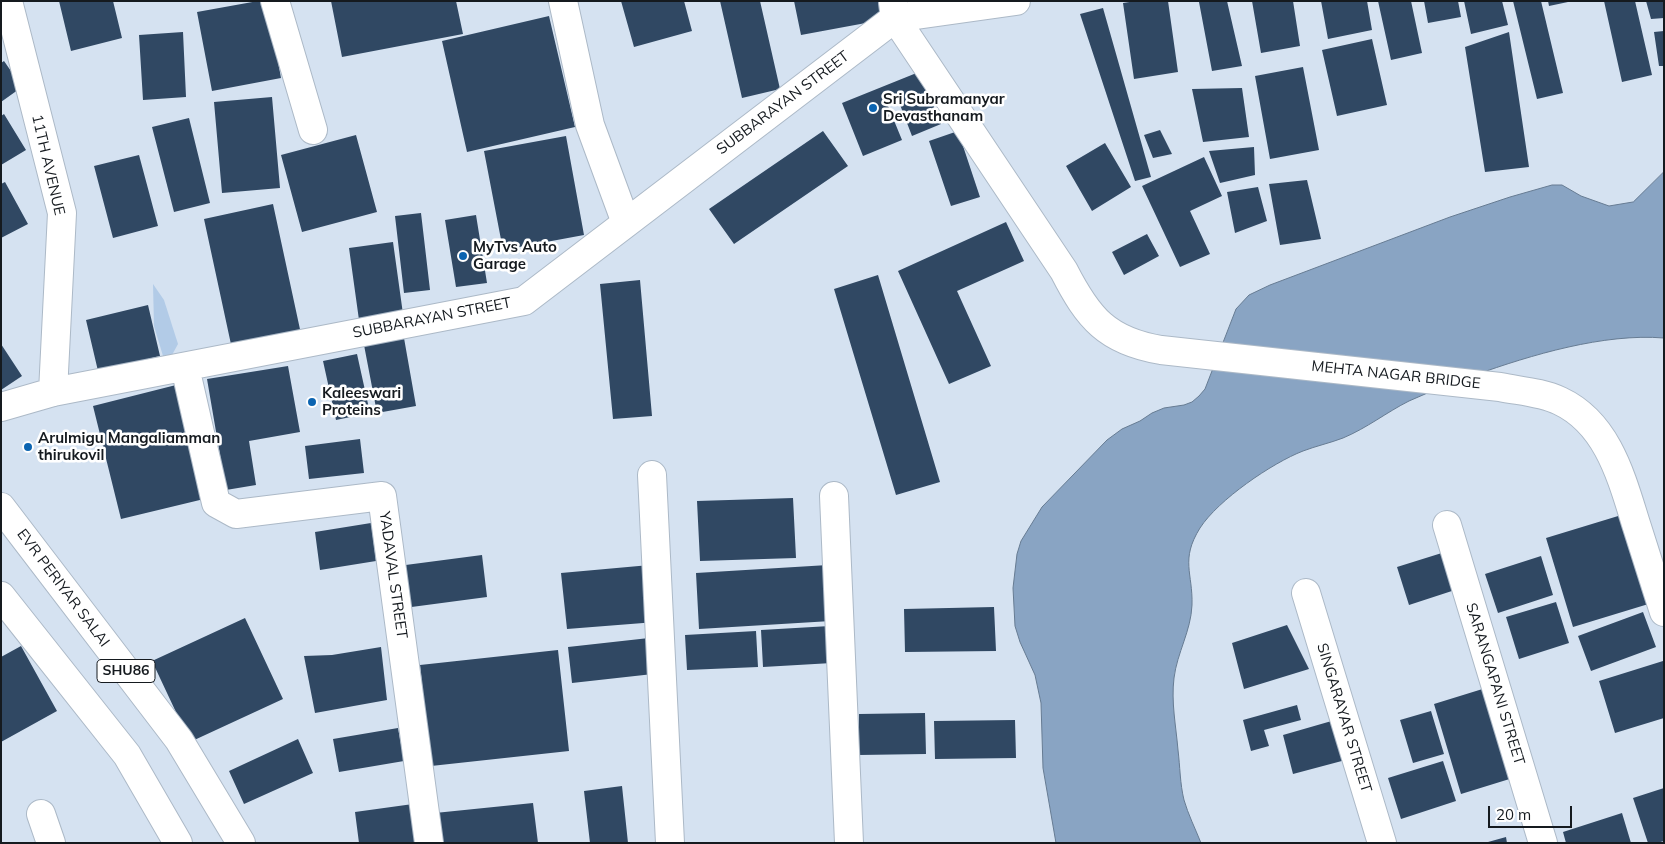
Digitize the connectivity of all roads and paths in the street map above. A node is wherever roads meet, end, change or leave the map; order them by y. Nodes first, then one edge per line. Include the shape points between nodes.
1 (8, 1) edge
2 (275, 1) edge
3 (563, 1) edge
4 (1016, 1) edge
5 (894, 10) edge
6 (313, 130) dead end
7 (626, 223) junction
8 (185, 367) junction
9 (53, 392) junction
10 (1, 407) edge
11 (652, 475) dead end
12 (834, 496) dead end
13 (1, 507) edge
14 (1447, 525) dead end
15 (1306, 593) dead end
16 (1, 596) edge
17 (1664, 612) edge
18 (41, 814) dead end
19 (51, 843) edge
20 (178, 843) edge
21 (241, 843) edge
22 (429, 843) edge
23 (670, 843) edge
24 (848, 843) edge
25 (1382, 843) edge
26 (1543, 843) edge

1 - 9 street, 11TH AVENUE via 62,213
2 - 6 street
3 - 7 street via 590,126
4 - 5 street
5 - 7 street, SUBBARAYAN STREET
5 - 17 street, MEHTA NAGAR BRIDGE via 1082,303 1103,326 1140,346 1161,350 1472,383 1559,401 1592,424 1614,458
7 - 8 street, SUBBARAYAN STREET via 524,300
8 - 9 street, SUBBARAYAN STREET
8 - 22 street, YADAVAL STREET via 216,503 236,514 382,496
9 - 10 street, SUBBARAYAN STREET
11 - 23 street
12 - 24 street
13 - 21 street, EVR PERIYAR SALAI / SHU86 via 179,740
14 - 26 street, SARANGAPANI STREET
15 - 25 street, SINGARAYAR STREET
16 - 20 street, SHU86 via 127,755
18 - 19 street

